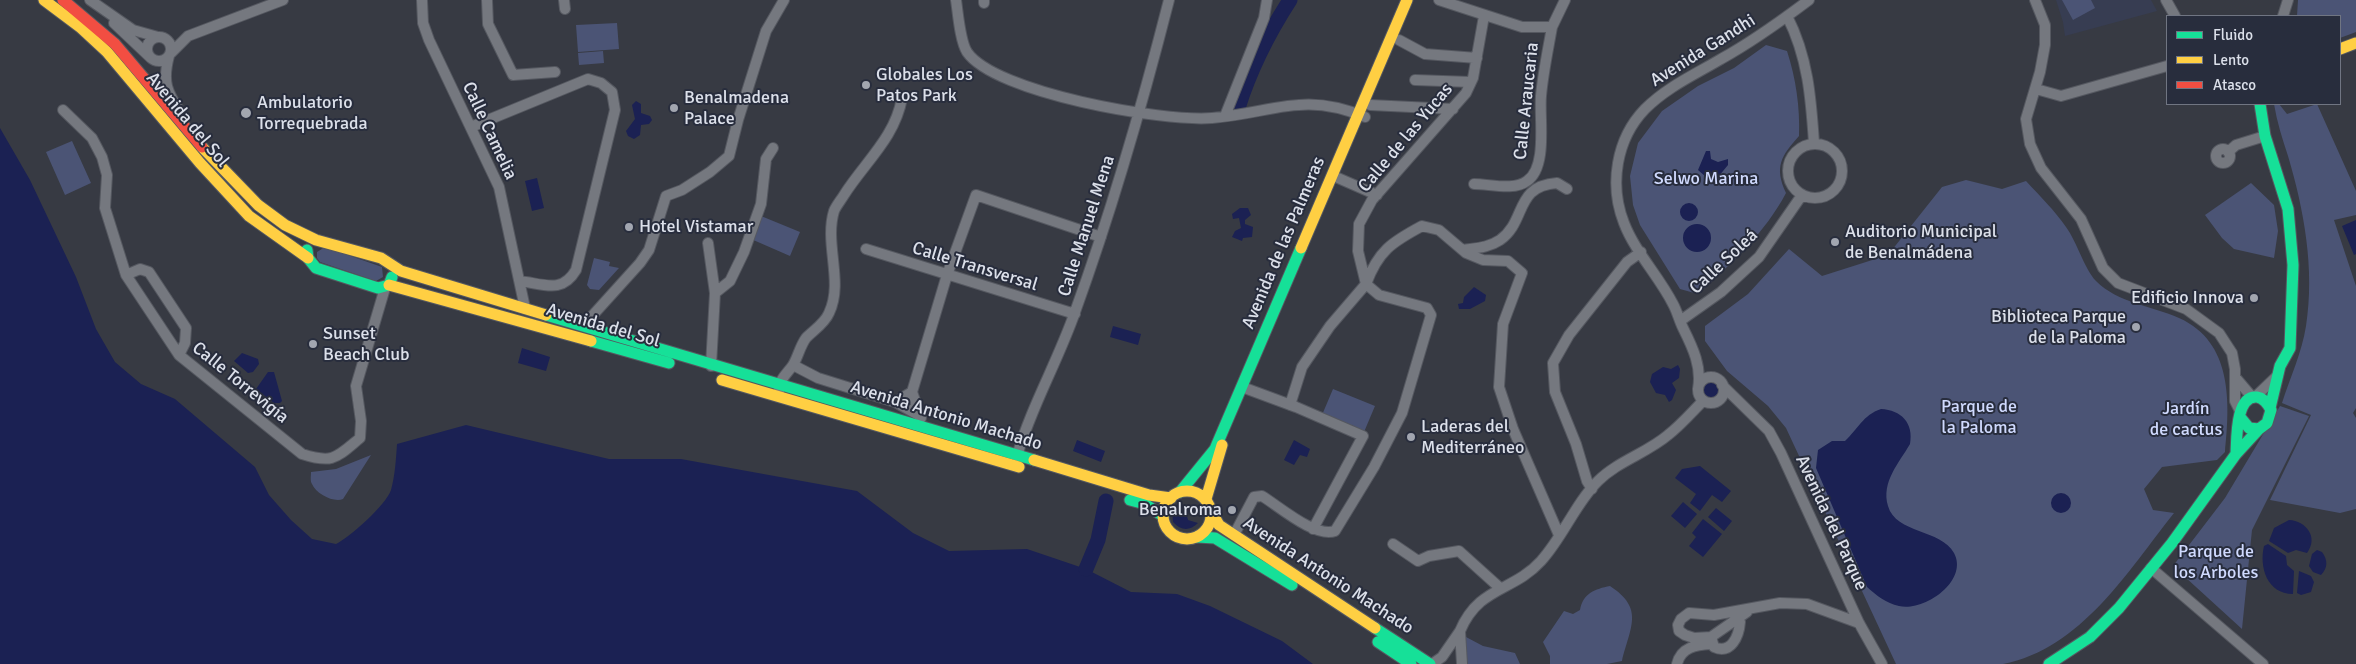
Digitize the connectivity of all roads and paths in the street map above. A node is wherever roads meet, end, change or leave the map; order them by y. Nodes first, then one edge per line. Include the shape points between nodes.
1 (44, 0) edge
2 (63, 0) edge
3 (422, 0) edge
4 (487, 0) edge
5 (784, 0) edge
6 (956, 0) edge
7 (1169, 0) edge
8 (1267, 0) edge
9 (1407, 0) edge
10 (1416, 0) edge
11 (1439, 0) edge
12 (1565, 0) edge
13 (1809, 0) edge
14 (2035, 0) edge
15 (2166, 0) edge
16 (2288, 0) edge
17 (93, 2) edge
18 (280, 2) edge
19 (2174, 15) edge
20 (2283, 15) edge
21 (1484, 16) junction
22 (1787, 16) junction
23 (1552, 27) junction
24 (188, 36) junction
25 (160, 37) junction
26 (1399, 40) junction
27 (2356, 43) edge
28 (195, 45) dead end
29 (2341, 49) edge
30 (170, 54) junction
31 (151, 58) junction
32 (1477, 58) junction
33 (2166, 66) edge
34 (555, 72) dead end
35 (1415, 80) dead end
36 (1471, 82) junction
37 (2036, 89) junction
38 (902, 98) dead end
39 (1370, 105) junction
40 (2260, 105) edge
41 (1453, 109) junction
42 (63, 110) dead end
43 (1140, 113) junction
44 (1362, 115) junction
45 (1224, 116) junction
46 (471, 127) junction
47 (2265, 136) junction
48 (1814, 143) junction
49 (773, 148) dead end
50 (2228, 152) dead end
51 (209, 155) junction
52 (1338, 178) junction
53 (1474, 184) dead end
54 (1567, 189) dead end
55 (1377, 195) junction
56 (1802, 195) junction
57 (1101, 237) junction
58 (316, 240) junction
59 (708, 243) dead end
60 (866, 249) dead end
61 (1462, 250) junction
62 (1641, 252) junction
63 (308, 258) junction
64 (392, 266) junction
65 (126, 275) junction
66 (947, 276) junction
67 (520, 281) junction
68 (1366, 284) junction
69 (387, 286) junction
70 (715, 293) junction
71 (525, 308) junction
72 (1075, 314) junction
73 (1680, 321) junction
74 (582, 326) junction
75 (179, 354) junction
76 (1696, 359) junction
77 (793, 365) junction
78 (711, 366) junction
79 (2277, 375) junction
80 (2235, 376) junction
81 (1713, 378) junction
82 (1722, 385) junction
83 (1244, 388) junction
84 (1698, 389) junction
85 (779, 391) junction
86 (912, 392) junction
87 (1722, 396) junction
88 (2254, 397) junction
89 (1703, 400) junction
90 (895, 402) junction
91 (1741, 402) junction
92 (806, 406) joint
93 (1293, 406) junction
94 (2270, 408) junction
95 (2240, 413) junction
96 (920, 416) junction
97 (927, 427) junction
98 (2259, 428) junction
99 (2236, 454) junction
100 (1017, 456) junction
101 (1592, 489) junction
102 (1175, 495) junction
103 (1206, 499) junction
104 (1211, 512) junction
105 (1163, 516) junction
106 (1314, 529) junction
107 (1234, 535) junction
108 (1559, 535) junction
109 (1197, 537) junction
110 (1393, 544) dead end
111 (2151, 568) junction
112 (1500, 588) junction
113 (1754, 608) junction
114 (1736, 620) junction
115 (1859, 623) junction
116 (1460, 632) junction
117 (1711, 641) junction
118 (1411, 664) edge
119 (1431, 664) edge
120 (1462, 664) edge
121 (1677, 664) edge
122 (1882, 664) edge
123 (2049, 664) edge
124 (2263, 664) edge

1 - 63 main road, Avenida del Sol via 107,52 249,216
2 - 51 main road, Avenida del Sol via 115,44
3 - 46 street, Calle Camelia via 423,23 429,40
4 - 34 street via 488,24 513,75
5 - 74 street via 766,31 729,156 682,190 666,196 649,250
6 - 43 street via 966,51 978,64 1012,82
7 - 43 street, Calle Manuel Mena
8 - 45 street via 1264,18
9 - 44 main road, Avenida de las Palmeras
10 - 26 main road, Avenida de las Palmeras
11 - 21 street
12 - 23 street, Calle Araucaria
13 - 22 street, Avenida Gandhi
14 - 37 street via 2043,17 2045,33
15 - 19 street
16 - 20 street
17 - 25 street via 133,30
17 - 31 street
18 - 24 street
21 - 23 street via 1522,27
21 - 32 street, Calle de las Yucas
22 - 48 street via 1808,71
22 - 62 street, Avenida Gandhi via 1675,85 1655,100 1635,122 1616,168 1624,223
23 - 53 street, Calle Araucaria via 1541,96 1541,151 1537,168 1529,181 1516,186
24 - 25 street
24 - 28 street
24 - 30 street
25 - 30 street via 171,45
25 - 31 street via 149,43
26 - 32 street via 1425,54
26 - 39 main road, Avenida de las Palmeras
27 - 29 main road
30 - 31 street via 163,61
30 - 51 street via 166,80 168,92
32 - 36 street, Calle de las Yucas
33 - 37 street via 2061,96
35 - 36 street
36 - 41 street, Calle de las Yucas
37 - 80 street via 2026,119 2030,144 2041,168 2081,219 2103,268 2118,283 2186,309 2219,333 2232,353
38 - 77 street via 900,110 884,143 849,186 834,211 831,232 832,308 805,340
39 - 41 street
39 - 44 main road, Avenida de las Palmeras
40 - 47 main road
41 - 55 street, Calle de las Yucas
42 - 65 street, Calle Torrevigía via 92,138 102,157 107,175 105,208
43 - 45 street via 1196,118
43 - 57 street, Calle Manuel Mena
44 - 45 street via 1332,106 1301,103
44 - 52 main road, Avenida de las Palmeras
44 - 83 main road, Avenida de las Palmeras
46 - 67 street, Calle Camelia via 499,187
46 - 67 street via 588,79 612,92 615,110 576,270 570,280 558,286
47 - 50 street via 2236,145
47 - 79 main road via 2288,209 2292,236 2294,294 2290,348
48 - 56 street via 1802,146 1793,154 1788,167 1789,180
48 - 56 street via 1825,144 1836,152 1842,161 1843,174 1831,194 1820,198
49 - 70 street via 766,159 761,204 744,252 730,281
51 - 58 main road, Avenida del Sol via 258,205 285,225
52 - 55 street
52 - 83 main road, Avenida de las Palmeras
54 - 61 street via 1557,183 1540,188 1523,200 1516,222 1501,239 1484,248
55 - 68 street, Calle de las Yucas via 1359,224 1358,251
56 - 73 street, Calle Soleá via 1759,256 1721,292
57 - 66 street via 976,195
57 - 72 street, Calle Manuel Mena
58 - 63 main road via 308,248
58 - 64 main road, Avenida del Sol via 381,258
59 - 70 street
60 - 66 street, Calle Transversal
61 - 68 street via 1438,230 1422,226 1381,253
61 - 108 street via 1483,260 1508,261 1522,273 1503,324 1499,387 1513,429
62 - 73 street, Avenida Gandhi via 1674,304
62 - 101 street via 1627,262 1574,328 1553,363 1555,392
63 - 69 main road, Avenida del Sol via 316,268 378,288
64 - 69 main road via 392,277
64 - 71 main road, Avenida del Sol
65 - 75 street, Calle Torrevigía
65 - 75 street via 140,269 149,272 186,328 185,343
66 - 72 street, Calle Transversal
66 - 86 street
67 - 71 street, Calle Camelia
68 - 93 street via 1330,326 1302,367
68 - 106 street via 1379,295 1426,308 1431,315 1402,413 1374,467 1335,531 1327,534
69 - 75 street, Calle Torrevigía via 356,386 362,421 360,438 341,454 323,461 302,454
69 - 85 main road, Avenida del Sol
70 - 78 street
71 - 74 main road, Avenida del Sol
72 - 100 street, Calle Manuel Mena
73 - 76 street, Avenida Gandhi
74 - 78 main road, Avenida del Sol
76 - 81 street, Avenida Gandhi
76 - 84 street, Avenida Gandhi via 1700,374
77 - 85 street
77 - 90 street via 818,378
78 - 85 main road, Avenida Antonio Machado
79 - 88 street
79 - 94 main road
80 - 88 street
80 - 95 street via 2235,401
81 - 82 street
81 - 84 street via 1701,382
82 - 87 street
82 - 91 street, Avenida del Parque
83 - 93 street
83 - 102 main road, Avenida de las Palmeras via 1215,448
83 - 103 main road, Avenida de las Palmeras via 1220,449
84 - 89 street
85 - 92 main road, Avenida del Sol
85 - 97 main road, Avenida Antonio Machado
86 - 90 street
86 - 96 street
87 - 89 street via 1711,403
87 - 91 street, Avenida del Parque
88 - 94 main road via 2263,399
88 - 95 main road via 2243,402
89 - 101 street via 1668,436 1599,480
90 - 96 street
91 - 115 street, Avenida del Parque via 1769,431 1781,453
92 - 105 main road, Avenida Antonio Machado via 1145,504
93 - 106 street via 1363,436
94 - 98 main road via 2270,419
95 - 98 main road via 2245,426
95 - 99 main road
96 - 97 street
97 - 100 main road, Avenida Antonio Machado
98 - 99 main road
99 - 111 main road
100 - 102 main road, Avenida Antonio Machado via 1150,496
101 - 108 street
102 - 103 main road via 1193,492
102 - 105 main road via 1166,503
103 - 104 main road
104 - 107 main road, Avenida Antonio Machado via 1219,525
104 - 109 main road via 1208,526
105 - 109 main road via 1175,535 1190,539
106 - 107 street via 1262,496 1254,497
107 - 119 main road, Avenida Antonio Machado
108 - 112 street via 1541,562 1521,578
109 - 118 main road, Avenida Antonio Machado via 1215,538 1222,542
110 - 112 street via 1418,561 1460,552
111 - 123 main road via 2119,608 2090,637
111 - 124 street
112 - 116 street via 1467,616
113 - 114 street
113 - 115 street via 1780,603 1807,604
113 - 117 street via 1714,615 1689,613 1681,619 1679,631 1685,636
114 - 117 street
114 - 117 street via 1740,622 1739,632 1732,645 1718,649
115 - 122 street, Avenida del Parque
116 - 119 street via 1442,657
116 - 120 street
117 - 121 street via 1693,646 1679,655

